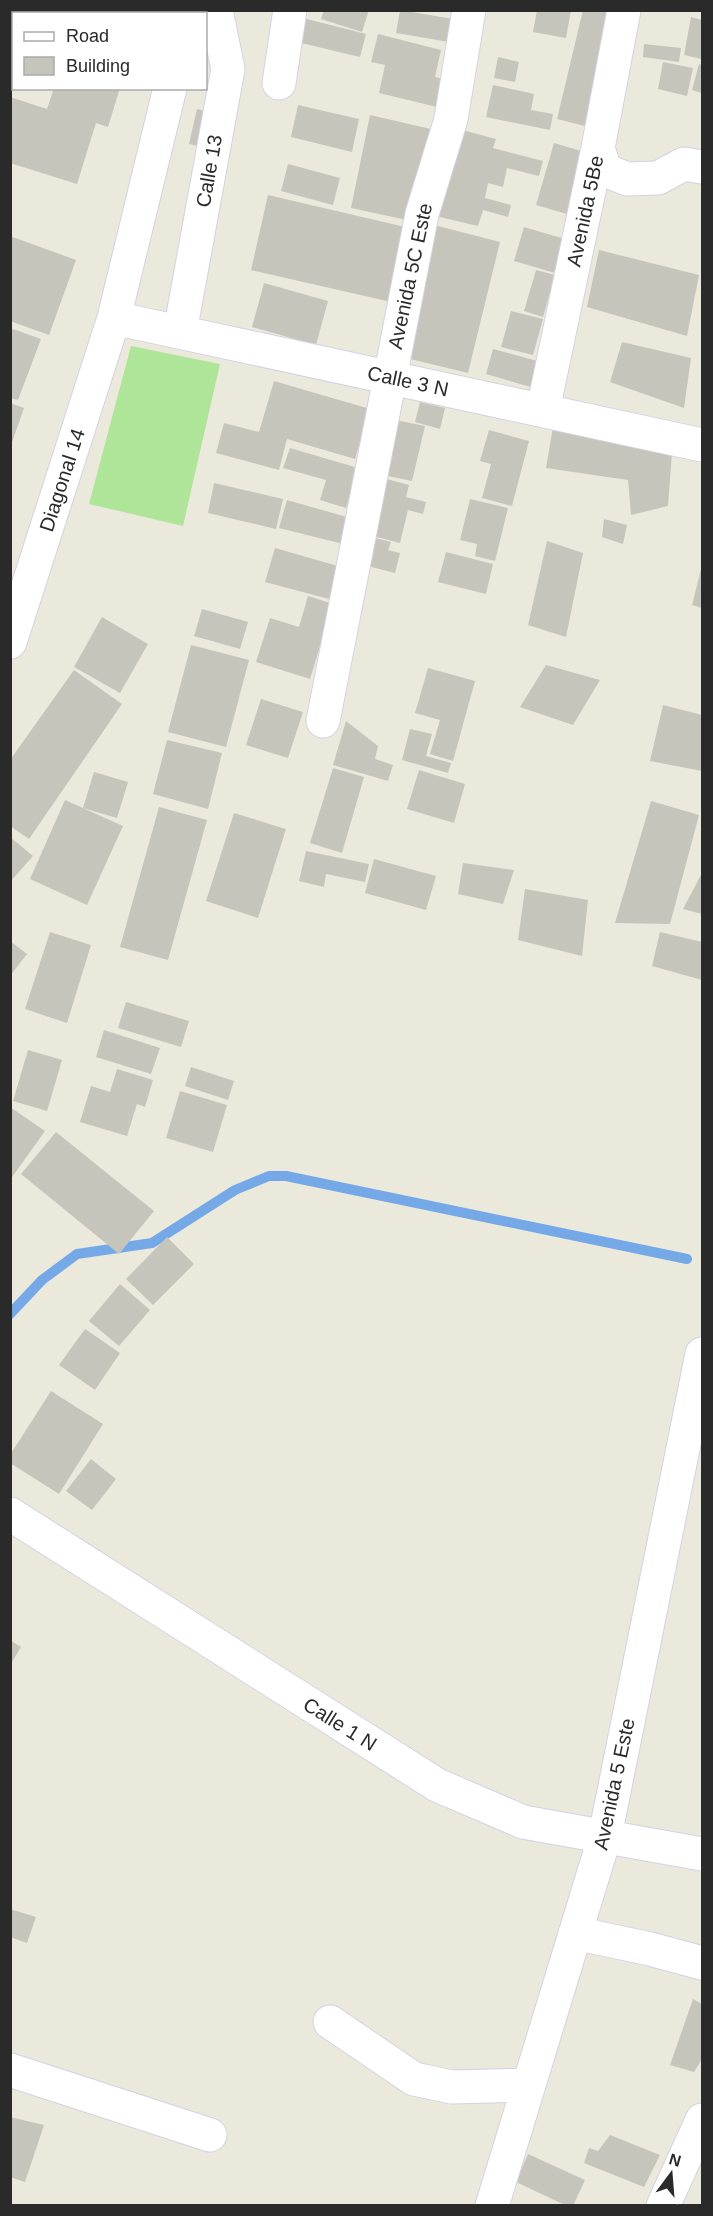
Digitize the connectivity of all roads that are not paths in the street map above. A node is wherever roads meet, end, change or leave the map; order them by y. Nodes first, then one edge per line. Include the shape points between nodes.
1 (216, 10) edge
2 (290, 10) edge
3 (469, 10) edge
4 (624, 10) edge
5 (217, 65) edge
6 (279, 83) dead end
7 (170, 90) edge
8 (598, 148) junction
9 (702, 167) edge
10 (114, 318) junction
11 (180, 332) junction
12 (390, 377) junction
13 (543, 410) junction
14 (701, 436) edge
15 (10, 642) edge
16 (323, 721) dead end
17 (702, 1354) edge
18 (10, 1514) edge
19 (605, 1836) junction
20 (702, 1854) edge
21 (575, 1934) junction
22 (702, 1963) edge
23 (330, 2022) dead end
24 (10, 2070) edge
25 (528, 2085) junction
26 (702, 2120) edge
27 (210, 2135) dead end
28 (492, 2205) edge
29 (663, 2205) edge

1 - 5 street, Calle 13
2 - 6 street
3 - 12 street, Avenida 5C Este via 451,119 422,214
4 - 8 street, Avenida 5Be
5 - 11 street, Calle 13
7 - 10 street
8 - 9 street via 605,170 627,179 658,178 684,164
8 - 13 street, Avenida 5Be
10 - 11 street, Calle 3 N
10 - 15 street, Diagonal 14
11 - 12 street, Calle 3 N
12 - 13 street, Calle 3 N
12 - 16 street, Avenida 5C Este
13 - 14 street, Calle 3 N
17 - 19 street, Avenida 5 Este
18 - 19 street, Calle 1 N via 437,1785 523,1822
19 - 20 street, Calle 1 N
19 - 21 street, Avenida 5 Este
21 - 22 street
21 - 25 street, Avenida 5 Este
23 - 25 street via 414,2079 453,2087
24 - 27 street
25 - 28 street, Avenida 5 Este
26 - 29 street

